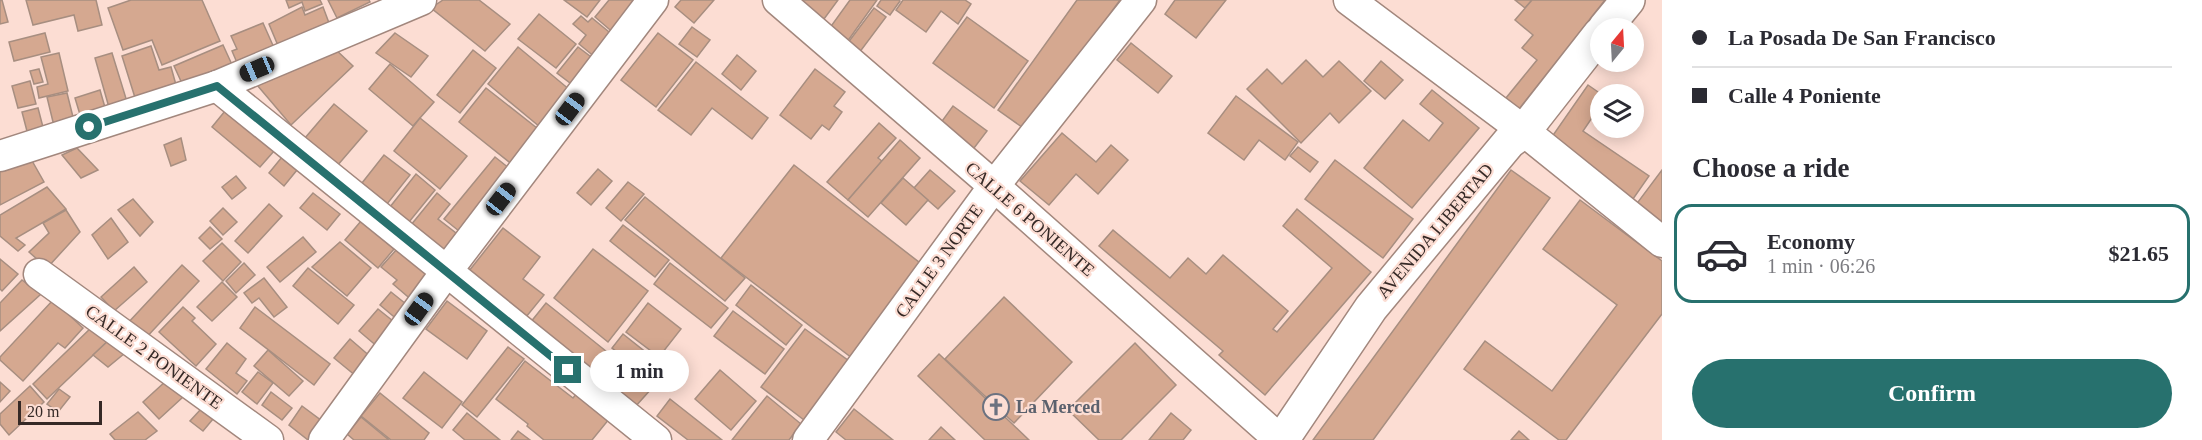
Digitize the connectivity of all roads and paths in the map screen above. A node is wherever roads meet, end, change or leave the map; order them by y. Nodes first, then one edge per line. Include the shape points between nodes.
1 (421, 0) edge
2 (653, 0) edge
3 (778, 0) edge
4 (1141, 0) edge
5 (1349, 0) edge
6 (1628, 0) edge
7 (1613, 18) edge
8 (1590, 47) edge
9 (217, 86) junction
10 (1524, 131) junction
11 (0, 156) edge
12 (994, 186) junction
13 (1662, 242) edge
14 (446, 272) junction
15 (39, 274) dead end
16 (268, 440) edge
17 (324, 440) edge
18 (656, 440) edge
19 (808, 440) edge
20 (1281, 440) edge

1 - 9 street
2 - 14 street
3 - 12 street, CALLE 6 PONIENTE
4 - 12 street, CALLE 3 NORTE
5 - 10 street
6 - 7 main road
8 - 10 main road, AVENIDA LIBERTAD
9 - 11 street
9 - 14 street
10 - 13 street
10 - 20 main road, AVENIDA LIBERTAD via 1509,142 1371,308
12 - 19 street, CALLE 3 NORTE
12 - 20 street, CALLE 6 PONIENTE
14 - 17 street
14 - 18 street
15 - 16 street, CALLE 2 PONIENTE

